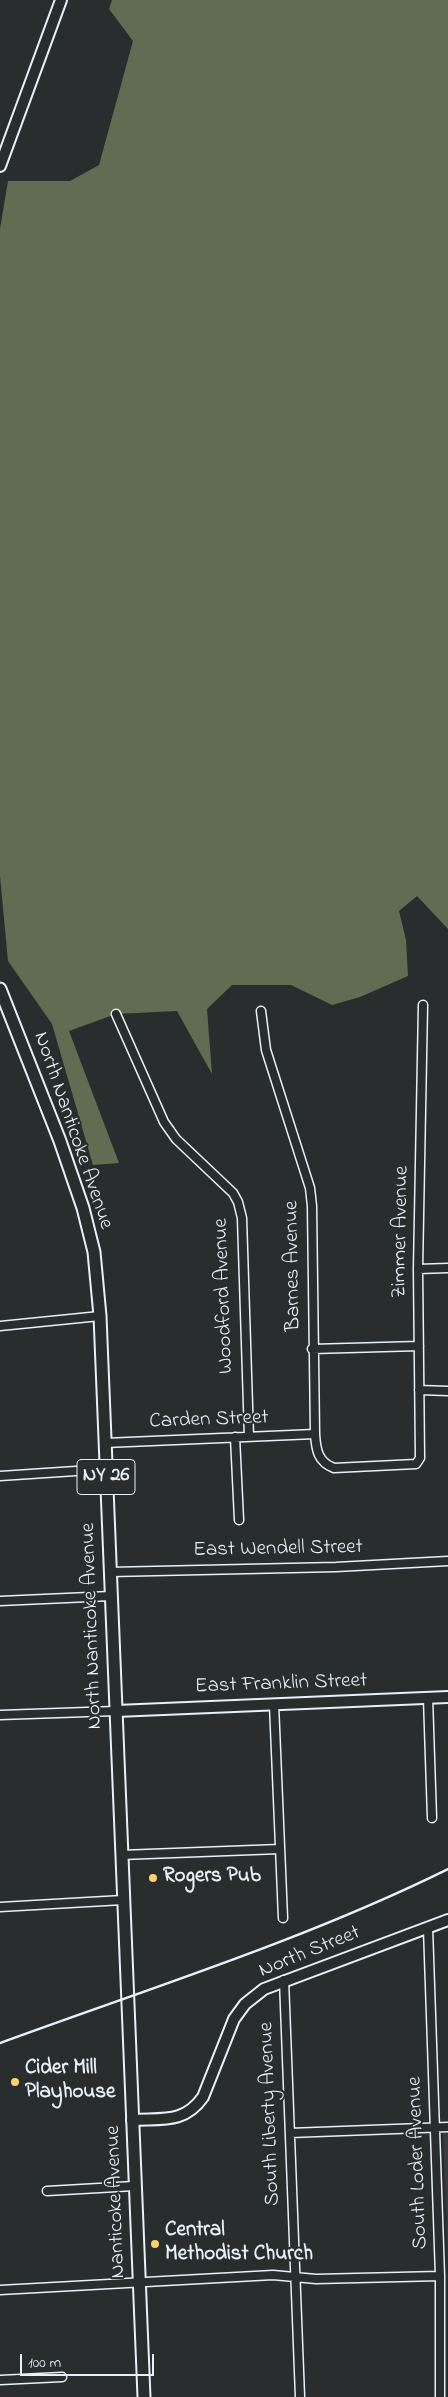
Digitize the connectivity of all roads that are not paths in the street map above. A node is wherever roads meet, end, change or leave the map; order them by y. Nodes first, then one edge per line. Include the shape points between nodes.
1 (61, 0) edge
2 (0, 166) edge
3 (0, 989) edge
4 (423, 1005) dead end
5 (261, 1011) dead end
6 (116, 1014) dead end
7 (448, 1268) edge
8 (418, 1269) junction
9 (100, 1316) junction
10 (0, 1326) edge
11 (419, 1346) junction
12 (312, 1349) junction
13 (419, 1390) junction
14 (448, 1391) edge
15 (315, 1434) junction
16 (234, 1437) junction
17 (249, 1437) junction
18 (105, 1443) junction
19 (325, 1465) joint
20 (106, 1469) junction
21 (0, 1476) edge
22 (239, 1520) dead end
23 (448, 1561) edge
24 (110, 1572) junction
25 (110, 1596) junction
26 (0, 1602) edge
27 (448, 1697) edge
28 (428, 1698) junction
29 (274, 1704) junction
30 (116, 1711) junction
31 (0, 1716) edge
32 (432, 1818) dead end
33 (280, 1849) junction
34 (121, 1855) junction
35 (123, 1900) junction
36 (0, 1907) edge
37 (283, 1918) dead end
38 (448, 1920) edge
39 (428, 1928) junction
40 (284, 1980) junction
41 (128, 2006) joint
42 (132, 2120) junction
43 (448, 2127) edge
44 (436, 2128) junction
45 (290, 2133) junction
46 (134, 2186) junction
47 (47, 2191) dead end
48 (440, 2276) junction
49 (294, 2278) junction
50 (139, 2282) junction
51 (0, 2290) edge
52 (62, 2377) dead end
53 (0, 2380) edge
54 (144, 2397) edge
55 (300, 2397) edge
56 (440, 2397) edge

1 - 2 street
3 - 9 main road, North Nanticoke Avenue / NY 26 via 83,1208 94,1252
4 - 8 street, Zimmer Avenue
5 - 12 street, Barnes Avenue via 266,1050 310,1188
6 - 17 street, Woodford Avenue via 164,1122 176,1139 233,1193 238,1202 242,1218
7 - 8 street
8 - 11 street, Zimmer Avenue
9 - 10 street
9 - 18 main road, North Nanticoke Avenue / NY 26
11 - 12 street
11 - 13 street, Zimmer Avenue
12 - 15 street, Barnes Avenue
13 - 14 street
13 - 19 street, Zimmer Avenue via 420,1458 416,1464 334,1468
15 - 17 street, Carden Street
15 - 19 street, Barnes Avenue via 316,1449
16 - 17 street, Carden Street
16 - 18 street, Carden Street
16 - 22 street
18 - 20 main road, North Nanticoke Avenue / NY 26
20 - 21 street
20 - 24 main road, North Nanticoke Avenue / NY 26
23 - 24 street, East Wendell Street
24 - 25 main road, North Nanticoke Avenue / NY 26
25 - 26 street
25 - 30 main road, North Nanticoke Avenue / NY 26
27 - 28 street, East Franklin Street
28 - 29 street, East Franklin Street
28 - 32 street
29 - 30 street, East Franklin Street
29 - 33 street
30 - 31 street
30 - 34 main road, North Nanticoke Avenue / NY 26
33 - 34 street
33 - 37 street
34 - 35 main road, North Nanticoke Avenue / NY 26
35 - 36 street
35 - 41 main road, North Nanticoke Avenue / NY 26
38 - 39 street, North Street
39 - 40 street, North Street
39 - 44 street, South Loder Avenue
40 - 42 street, North Street via 264,1989 245,2004 234,2019 203,2097 195,2108 174,2118
40 - 45 street, South Liberty Avenue
41 - 42 main road, Nanticoke Avenue / NY 26
42 - 46 main road, Nanticoke Avenue / NY 26
43 - 44 street
44 - 45 street
44 - 48 street, South Loder Avenue
45 - 49 street, South Liberty Avenue
46 - 47 street
46 - 50 main road, Nanticoke Avenue / NY 26
48 - 49 street
48 - 56 street, South Loder Avenue
49 - 50 street via 273,2275
49 - 55 street, South Liberty Avenue
50 - 51 street
50 - 54 main road, Nanticoke Avenue / NY 26
52 - 53 street

